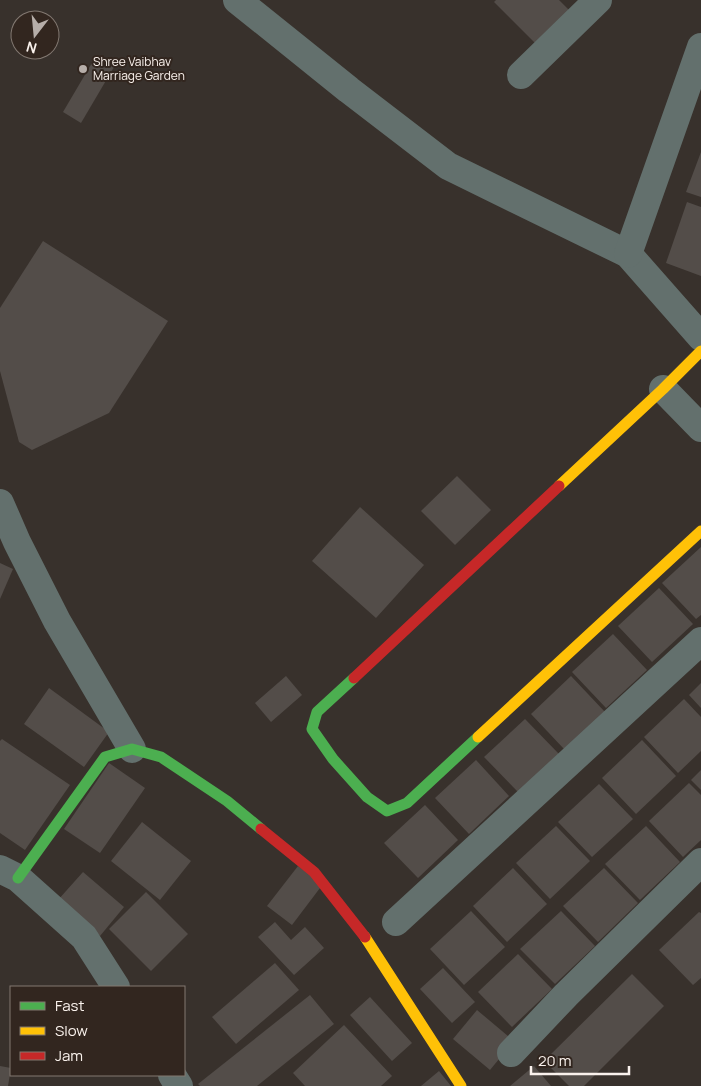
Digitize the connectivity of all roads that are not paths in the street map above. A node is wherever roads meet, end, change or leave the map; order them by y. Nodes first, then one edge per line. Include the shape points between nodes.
1 (237, 0) edge
2 (598, 0) edge
3 (701, 47) edge
4 (522, 76) dead end
5 (628, 254) junction
6 (701, 337) edge
7 (701, 351) edge
8 (663, 389) junction
9 (701, 428) edge
10 (0, 503) edge
11 (701, 531) edge
12 (701, 641) edge
13 (132, 749) junction
14 (701, 862) edge
15 (9, 874) edge
16 (396, 922) dead end
17 (115, 986) edge
18 (511, 1052) dead end
19 (461, 1086) edge

1 - 5 street via 448,166
2 - 4 street
3 - 5 street
5 - 6 street
7 - 8 street
8 - 9 street
8 - 11 street via 317,712 312,729 333,759 367,797 387,811 407,803
10 - 13 street via 57,621
12 - 16 street
13 - 15 street via 105,757
13 - 19 street via 161,757 218,795 314,872 364,935
14 - 18 street
15 - 17 street via 84,937

